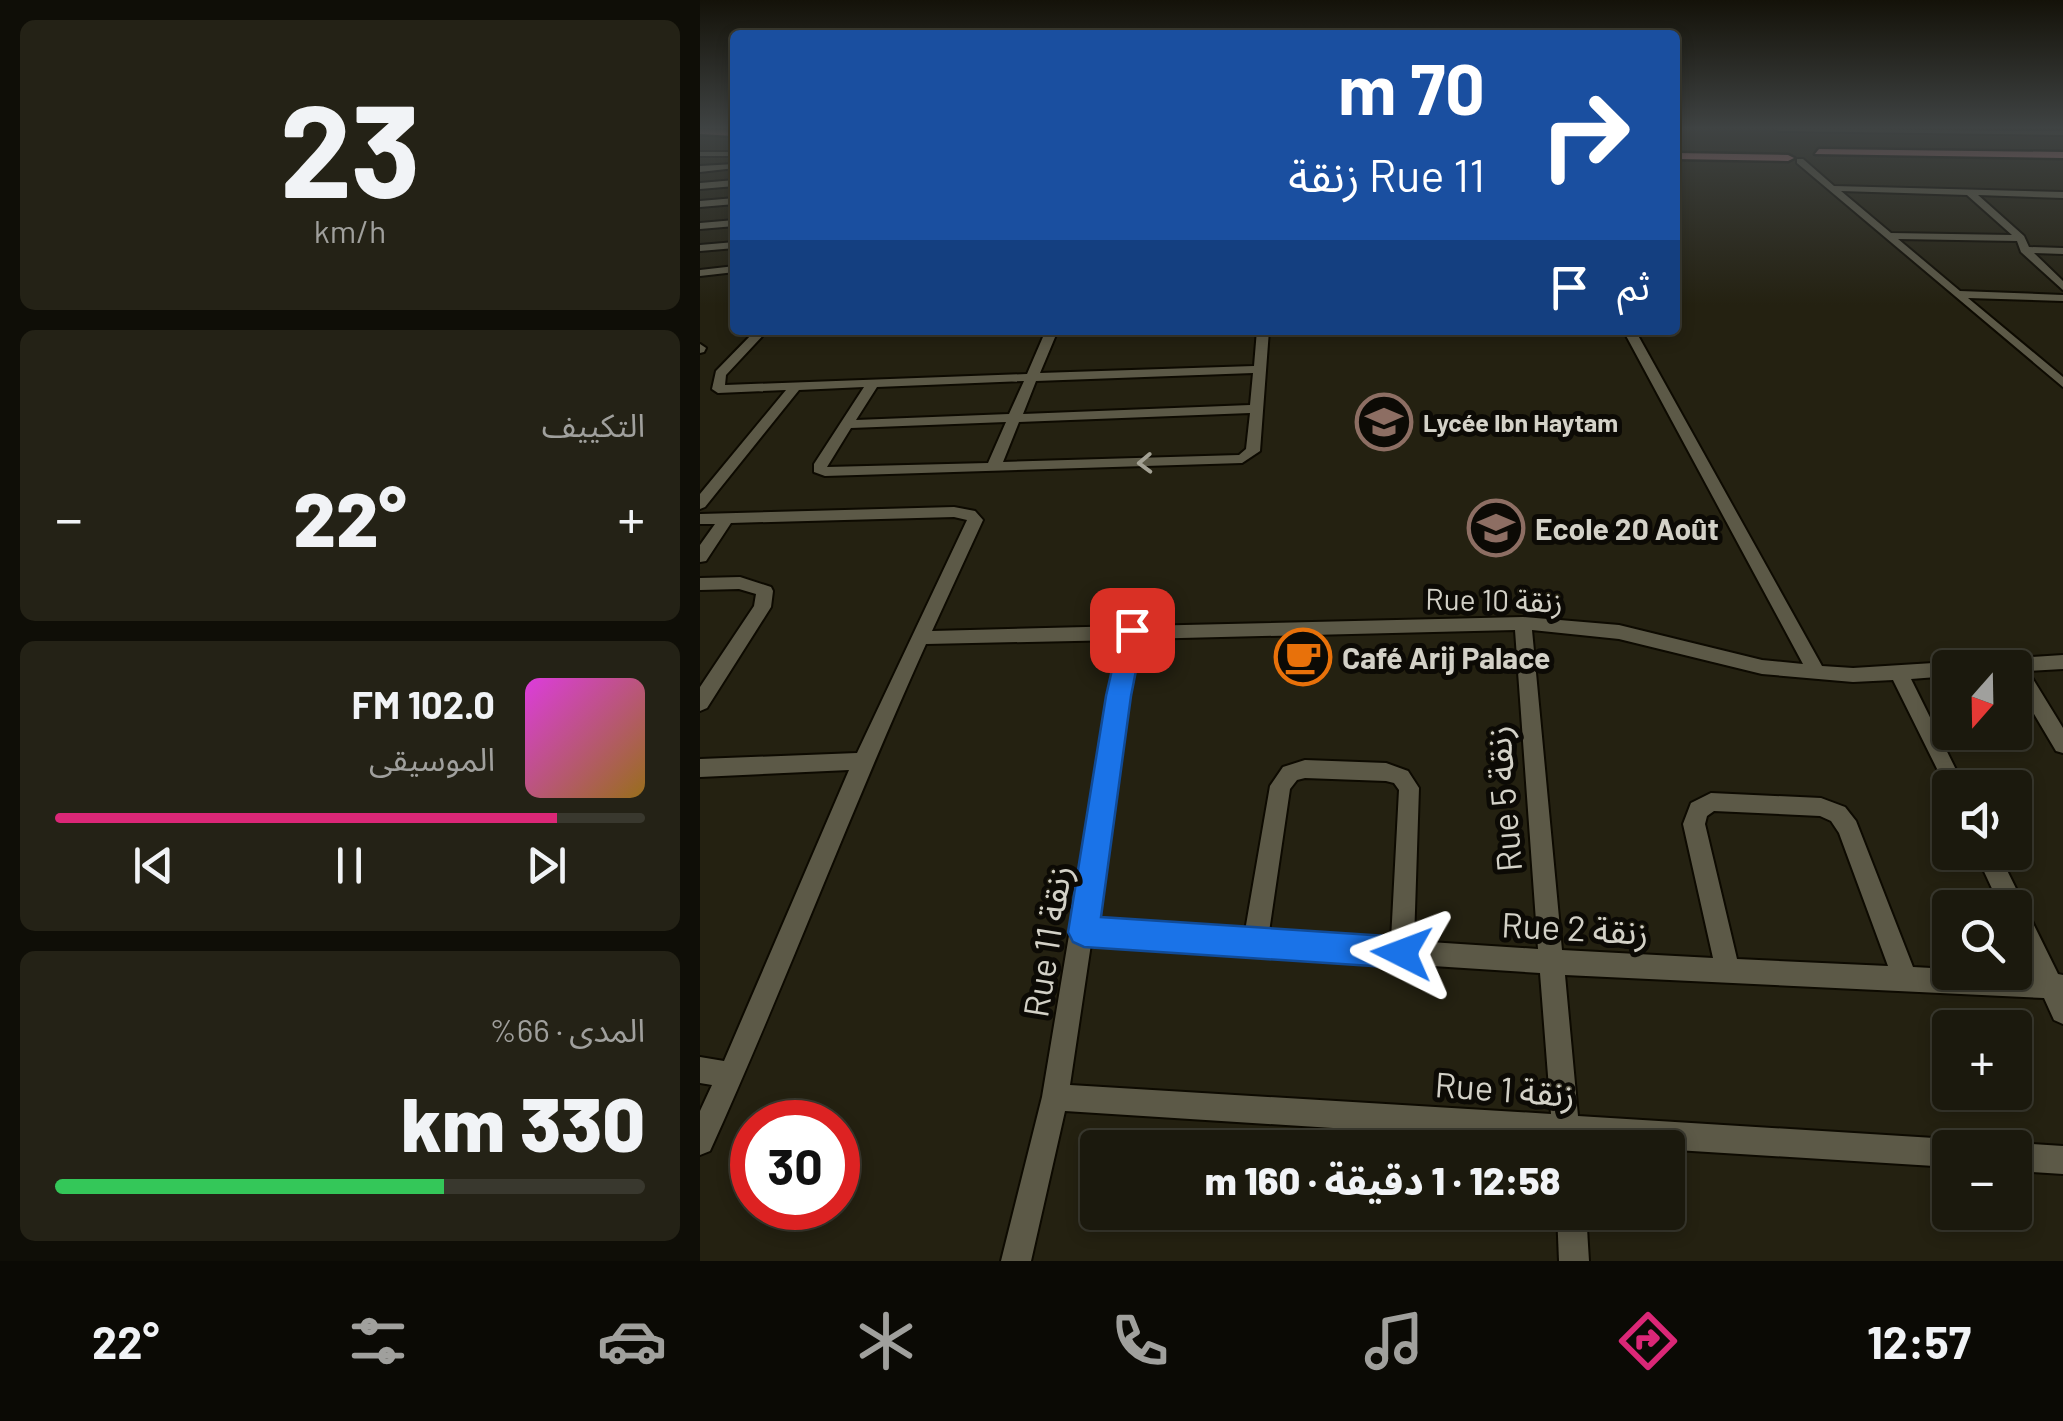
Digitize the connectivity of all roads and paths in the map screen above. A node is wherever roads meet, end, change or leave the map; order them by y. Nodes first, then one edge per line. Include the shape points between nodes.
1 (1835, 188) edge
2 (1862, 188) edge
3 (1968, 191) junction
4 (2063, 194) edge
5 (730, 201) edge
6 (700, 204) edge
7 (730, 223) edge
8 (700, 226) edge
9 (1889, 236) junction
10 (2023, 244) junction
11 (730, 245) edge
12 (700, 248) edge
13 (2063, 251) edge
14 (730, 270) edge
15 (700, 273) edge
16 (2063, 288) edge
17 (1959, 294) junction
18 (2063, 298) edge
19 (757, 335) edge
20 (1050, 335) edge
21 (1264, 335) edge
22 (1632, 335) edge
23 (1261, 369) junction
24 (1033, 376) junction
25 (874, 382) junction
26 (2063, 383) edge
27 (794, 387) junction
28 (1257, 409) junction
29 (1014, 419) junction
30 (847, 424) junction
31 (993, 468) junction
32 (700, 504) edge
33 (700, 518) edge
34 (727, 518) junction
35 (700, 558) edge
36 (700, 584) edge
37 (1524, 624) junction
38 (1132, 630) junction
39 (920, 638) junction
40 (2063, 662) edge
41 (2032, 663) edge
42 (1932, 670) edge
43 (1818, 673) junction
44 (1899, 673) junction
45 (2032, 694) edge
46 (700, 703) edge
47 (2063, 744) edge
48 (863, 760) junction
49 (700, 768) edge
50 (1946, 770) edge
51 (1084, 932) junction
52 (2032, 942) edge
53 (1255, 944) junction
54 (1402, 953) junction
55 (1553, 962) junction
56 (1728, 970) junction
57 (1905, 979) junction
58 (2057, 986) edge
59 (2063, 1011) edge
60 (700, 1070) edge
61 (730, 1075) junction
62 (1055, 1098) junction
63 (1464, 1130) edge
64 (1565, 1130) edge
65 (700, 1142) edge
66 (1685, 1143) edge
67 (1932, 1152) edge
68 (2032, 1158) edge
69 (2063, 1160) edge
70 (1572, 1230) edge
71 (1016, 1261) edge
72 (1574, 1261) edge

1 - 9 street
2 - 3 street
3 - 4 street
3 - 10 street
5 - 6 street
7 - 8 street
9 - 10 street
9 - 17 street
10 - 13 street
10 - 16 street
11 - 12 street
14 - 15 street
17 - 18 street
17 - 26 street
19 - 27 street via 720,374 718,389
20 - 24 street
21 - 23 street
22 - 43 street
23 - 24 street
23 - 28 street
24 - 25 street
24 - 29 street
25 - 27 street
25 - 30 street
27 - 32 street
28 - 29 street
28 -> 31 street via 1253,451 1242,459
29 - 30 street
29 - 31 street
30 - 31 street via 821,464 825,472
33 - 34 street
34 - 35 street
34 - 39 street via 970,514 974,528
36 - 46 street via 740,583 765,591 762,607
37 - 38 street, Rue 10 زنقة
37 - 43 street, Rue 10 زنقة via 1619,632 1762,667
37 - 55 street, Rue 5 زنقة
38 - 39 street, Rue 10 زنقة
38 - 51 street, Rue 11 زنقة
39 - 48 street
40 - 41 street, Rue 10 زنقة
42 - 44 street, Rue 10 زنقة
43 - 44 street, Rue 10 زنقة
44 - 50 street
45 - 47 street
48 - 49 street
48 - 61 street
51 - 53 street, Rue 2 زنقة
51 - 62 street, Rue 11 زنقة
52 - 58 street
53 - 54 street, Rue 2 زنقة
53 - 54 street via 1280,786 1305,769 1386,772 1409,788
54 - 55 street, Rue 2 زنقة
55 - 56 street, Rue 2 زنقة
55 - 64 street, Rue 5 زنقة
56 - 57 street, Rue 2 زنقة
56 - 57 street via 1694,824 1698,810 1711,802 1838,814
57 - 58 street, Rue 2 زنقة
58 - 59 street
60 - 61 street
61 - 65 street
62 - 63 street, Rue 1 زنقة
62 - 71 street, Rue 11 زنقة
66 - 67 street, Rue 1 زنقة
68 - 69 street
70 - 72 street

